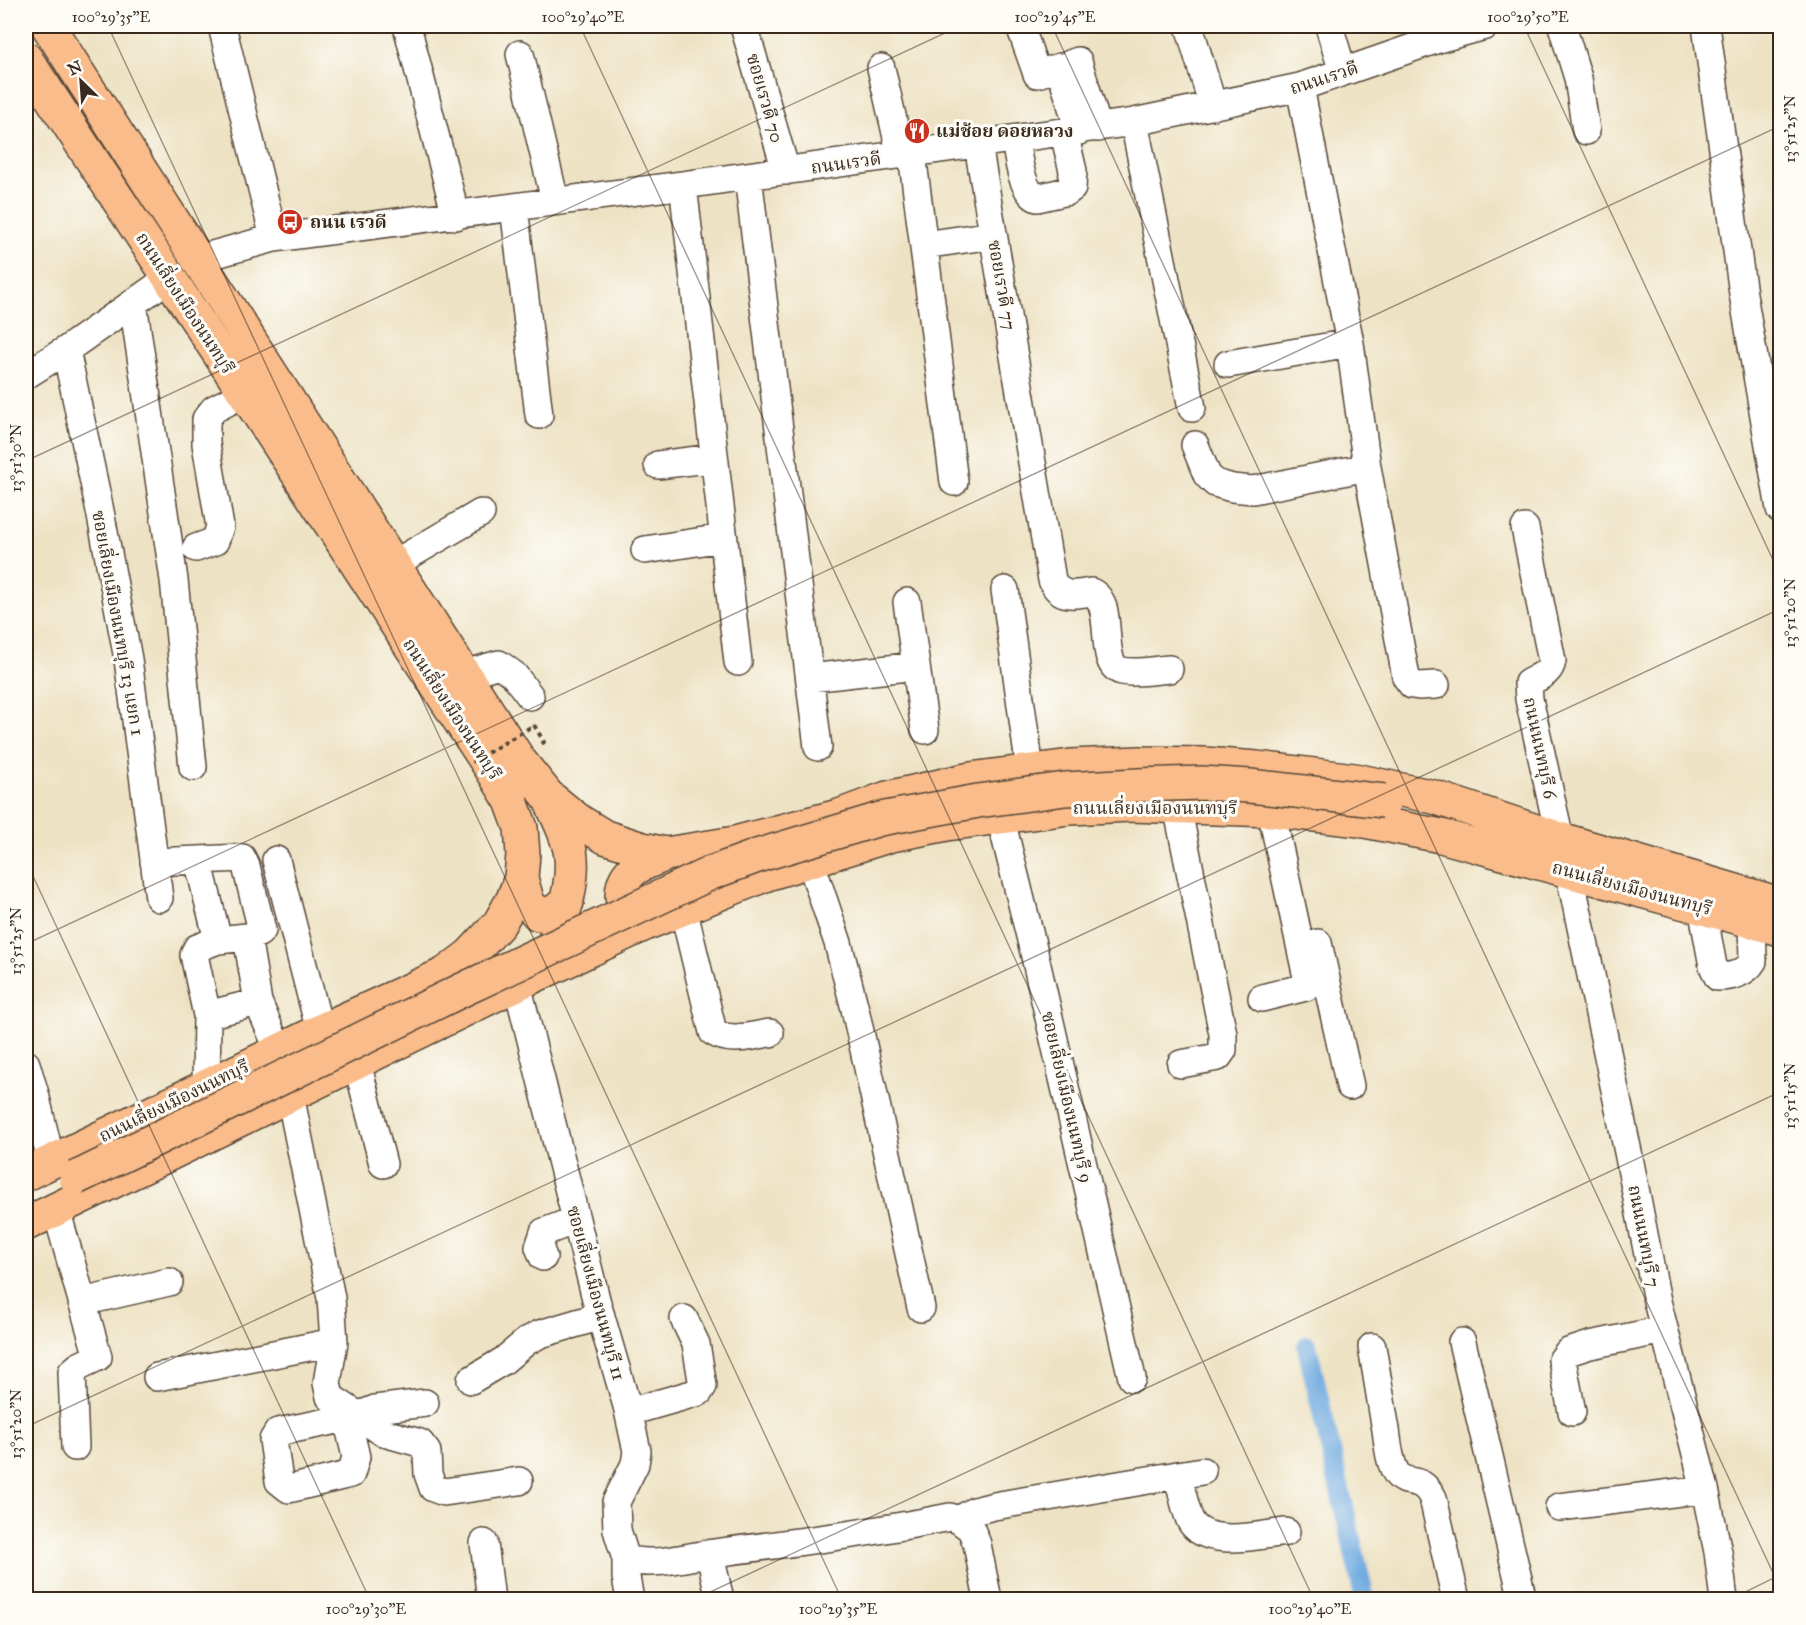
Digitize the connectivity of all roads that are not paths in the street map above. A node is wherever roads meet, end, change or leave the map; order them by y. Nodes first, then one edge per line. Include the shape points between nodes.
1 (48, 26) edge
2 (222, 26) edge
3 (407, 26) edge
4 (744, 26) edge
5 (1020, 26) edge
6 (1189, 26) edge
7 (1329, 26) edge
8 (1485, 26) edge
9 (1562, 26) edge
10 (1706, 26) edge
11 (1436, 32) edge
12 (520, 54) dead end
13 (26, 59) edge
14 (881, 68) dead end
15 (1343, 72) junction
16 (1300, 87) junction
17 (1213, 106) junction
18 (1134, 122) junction
19 (1081, 131) junction
20 (1586, 131) dead end
21 (1015, 140) junction
22 (978, 145) junction
23 (906, 154) junction
24 (786, 171) junction
25 (748, 176) junction
26 (683, 185) junction
27 (555, 201) junction
28 (514, 207) junction
29 (456, 216) junction
30 (993, 235) junction
31 (273, 238) junction
32 (924, 245) junction
33 (198, 259) junction
34 (169, 278) junction
35 (133, 303) junction
36 (1350, 343) junction
37 (66, 350) junction
38 (1228, 364) dead end
39 (26, 375) edge
40 (244, 393) junction
41 (1192, 408) dead end
42 (539, 415) dead end
43 (1195, 446) dead end
44 (714, 458) junction
45 (658, 465) dead end
46 (1367, 467) junction
47 (954, 482) dead end
48 (1780, 509) edge
49 (481, 513) dead end
50 (1525, 528) dead end
51 (723, 538) junction
52 (195, 548) dead end
53 (645, 550) dead end
54 (394, 564) junction
55 (1005, 590) dead end
56 (907, 602) dead end
57 (738, 662) dead end
58 (916, 666) junction
59 (1169, 669) dead end
60 (465, 674) junction
61 (810, 678) junction
62 (1436, 685) dead end
63 (530, 696) dead end
64 (925, 730) dead end
65 (818, 747) dead end
66 (1029, 761) junction
67 (193, 767) dead end
68 (548, 796) junction
69 (1177, 806) junction
70 (1271, 810) junction
71 (1485, 814) junction
72 (1000, 816) junction
73 (1560, 839) junction
74 (666, 854) junction
75 (198, 860) junction
76 (276, 860) dead end
77 (810, 860) junction
78 (154, 862) junction
79 (1569, 870) junction
80 (521, 878) junction
81 (159, 898) dead end
82 (567, 902) junction
83 (1780, 904) edge
84 (1702, 907) junction
85 (680, 909) junction
86 (1296, 922) junction
87 (1766, 925) edge
88 (247, 936) junction
89 (218, 940) junction
90 (530, 978) junction
91 (1262, 998) dead end
92 (258, 1002) junction
93 (207, 1014) junction
94 (320, 1031) junction
95 (770, 1033) dead end
96 (279, 1051) junction
97 (357, 1063) junction
98 (26, 1064) edge
99 (1181, 1064) dead end
100 (206, 1086) junction
101 (1350, 1086) dead end
102 (290, 1095) junction
103 (383, 1164) dead end
104 (51, 1171) edge
105 (41, 1206) edge
106 (576, 1220) junction
107 (26, 1224) edge
108 (543, 1257) dead end
109 (169, 1282) dead end
110 (82, 1302) junction
111 (921, 1308) dead end
112 (601, 1316) junction
113 (684, 1319) dead end
114 (1664, 1330) junction
115 (334, 1342) junction
116 (1462, 1342) dead end
117 (1372, 1347) dead end
118 (157, 1377) dead end
119 (1132, 1378) dead end
120 (471, 1380) dead end
121 (425, 1403) dead end
122 (629, 1412) junction
123 (1572, 1412) dead end
124 (352, 1417) junction
125 (75, 1447) dead end
126 (519, 1481) dead end
127 (1705, 1489) junction
128 (1559, 1507) dead end
129 (959, 1520) junction
130 (1286, 1532) dead end
131 (484, 1543) dead end
132 (710, 1554) junction
133 (626, 1559) junction
134 (491, 1599) edge
135 (630, 1599) edge
136 (720, 1599) edge
137 (988, 1599) edge
138 (1456, 1599) edge
139 (1523, 1599) edge
140 (1724, 1599) edge

1 - 33 main road, ถนนเลี่ยงเมืองนนทบุรี
2 - 31 street
3 - 29 street
4 - 24 street, ซอยเรวดี 70
5 - 19 street via 1037,74 1078,61
6 - 17 street
7 - 15 street
8 - 11 street, ถนนเรวดี
9 - 20 street via 1578,78
10 - 48 street via 1743,294
11 - 15 street, ถนนเรวดี
12 - 27 street
13 - 34 main road, ถนนเลี่ยงเมืองนนทบุรี
14 - 23 street
15 - 16 street, ถนนเรวดี
16 - 17 street, ถนนเรวดี
16 - 36 street
17 - 18 street, ถนนเรวดี
18 - 19 street, ถนนเรวดี
18 - 41 street
19 - 21 street, ถนนเรวดี
19 - 21 street via 1072,188 1037,198 1029,194
21 - 22 street, ถนนเรวดี
22 - 23 street, ถนนเรวดี
22 - 30 street, ซอยเรวดี 77
23 - 24 street, ถนนเรวดี
23 - 32 street
24 - 25 street, ถนนเรวดี
25 - 26 street, ถนนเรวดี
25 - 61 street
26 - 27 street, ถนนเรวดี
26 - 44 street
27 - 28 street, ถนนเรวดี
28 - 29 street, ถนนเรวดี
28 - 42 street
29 - 31 street, ถนนเรวดี
30 - 32 street
30 - 59 street, ซอยเรวดี 77 via 1054,585 1067,595 1091,592 1099,598 1114,667 1130,671
31 - 33 street, ถนนเรวดี
32 - 47 street
33 - 54 main road, ถนนเลี่ยงเมืองนนทบุรี
34 - 35 street
34 - 40 main road, ถนนเลี่ยงเมืองนนทบุรี
35 - 37 street
35 - 67 street via 174,580
36 - 38 street
36 - 46 street
37 - 39 street
37 - 78 street, ซอยเลี่ยงเมืองนนทบุรี 13 แยก 1 via 128,659
40 - 52 street via 214,409 206,419 206,444 220,527 215,541
40 - 80 main road, ถนนเลี่ยงเมืองนนทบุรี via 511,801 521,828
43 - 46 street via 1207,475 1215,483 1232,488 1253,490
44 - 45 street
44 - 51 street
46 - 62 street via 1406,677 1412,685
49 - 54 street
50 - 73 street, ถนนนนทบุรี 6 via 1552,662 1528,692
51 - 53 street
51 - 57 street
54 - 60 main road, ถนนเลี่ยงเมืองนนทบุรี
55 - 66 street
56 - 58 street
58 - 61 street
58 - 64 street
60 - 63 street via 499,664 514,675
60 - 68 main road, ถนนเลี่ยงเมืองนนทบุรี via 519,760
61 - 65 street
66 - 71 main road, ถนนเลี่ยงเมืองนนทบุรี via 1071,766 1139,763 1257,768 1355,780 1434,797
66 - 74 main road, ถนนเลี่ยงเมืองนนทบุรี via 735,843
68 - 74 main road, ถนนเลี่ยงเมืองนนทบุรี via 579,822 605,837
68 - 82 main road, ถนนเลี่ยงเมืองนนทบุรี via 569,845 571,875
69 - 70 main road, ถนนเลี่ยงเมืองนนทบุรี
69 - 72 main road, ถนนเลี่ยงเมืองนนทบุรี via 1070,808
69 - 99 street via 1223,1034 1223,1050 1218,1057
70 - 79 main road, ถนนเลี่ยงเมืองนนทบุรี via 1404,828
70 - 86 street
71 - 73 main road, ถนนเลี่ยงเมืองนนทบุรี
71 - 104 main road, bridge via 1202,783 1065,789 978,801 869,823 711,873 462,990
72 - 77 main road, ถนนเลี่ยงเมืองนนทบุรี via 891,835
72 - 119 street, ซอยเลี่ยงเมืองนนทบุรี 9
73 - 83 main road, ถนนเลี่ยงเมืองนนทบุรี
74 - 85 main road via 630,871 622,884 622,897 631,906
75 - 78 street
75 - 88 street via 242,858 262,930
75 - 89 street
76 - 94 street
77 - 85 main road, ถนนเลี่ยงเมืองนนทบุรี
77 - 111 street via 855,1009
78 - 81 street, ซอยเลี่ยงเมืองนนทบุรี 13 แยก 1
79 - 84 main road, ถนนเลี่ยงเมืองนนทบุรี
79 - 114 street, ถนนนนทบุรี 7
80 - 82 main road via 528,903 538,914 554,913
80 - 94 main road, ถนนเลี่ยงเมืองนนทบุรี via 499,924 445,974
82 - 90 main road, ถนนเลี่ยงเมืองนนทบุรี via 556,938
84 - 87 main road, ถนนเลี่ยงเมืองนนทบุรี
84 - 87 street via 1718,976 1750,966
85 - 90 main road, ถนนเลี่ยงเมืองนนทบุรี
85 - 95 street via 712,1032 723,1038
86 - 91 street via 1306,987
86 - 101 street via 1311,926 1316,933
88 - 89 street
88 - 92 street
89 - 93 street via 197,948 194,955
90 - 97 main road, ถนนเลี่ยงเมืองนนทบุรี
90 - 106 street, ซอยเลี่ยงเมืองนนทบุรี 11
92 - 93 street
92 - 96 street
93 - 100 street
94 - 96 main road, ถนนเลี่ยงเมืองนนทบุรี
96 - 100 main road, ถนนเลี่ยงเมืองนนทบุรี
97 - 102 main road, ถนนเลี่ยงเมืองนนทบุรี
97 - 103 street
98 - 104 street
100 - 104 main road, ถนนเลี่ยงเมืองนนทบุรี
102 - 105 main road, ถนนเลี่ยงเมืองนนทบุรี
102 - 115 street via 331,1298
104 - 105 main road
105 - 107 main road, ถนนเลี่ยงเมืองนนทบุรี
105 - 110 street
106 - 108 street via 544,1232 539,1247
106 - 112 street, ซอยเลี่ยงเมืองนนทบุรี 11
109 - 110 street
110 - 125 street via 98,1357 72,1372
112 - 120 street via 540,1334
112 - 122 street, ซอยเลี่ยงเมืองนนทบุรี 11
113 - 122 street via 696,1344 703,1386 699,1392
114 - 123 street via 1569,1352 1562,1360
114 - 127 street, ถนนนนทบุรี 7
115 - 118 street
115 - 124 street via 327,1383 330,1397
116 - 139 street
117 - 138 street via 1395,1470 1399,1477 1424,1485 1433,1498
121 - 124 street via 375,1409
122 - 133 street, ซอยเลี่ยงเมืองนนทบุรี 11 via 637,1451 635,1464 616,1502 617,1530
124 - 126 street via 384,1433 420,1443 427,1452 433,1488 444,1492
127 - 128 street
127 - 140 street, ถนนนนทบุรี 7
129 - 130 street via 994,1506 1190,1473 1191,1520 1197,1528 1223,1538
129 - 132 street via 950,1517
129 - 137 street via 971,1529 977,1544
131 - 134 street
132 - 133 street via 636,1562
132 - 136 street
133 - 135 street, ซอยเลี่ยงเมืองนนทบุรี 11

